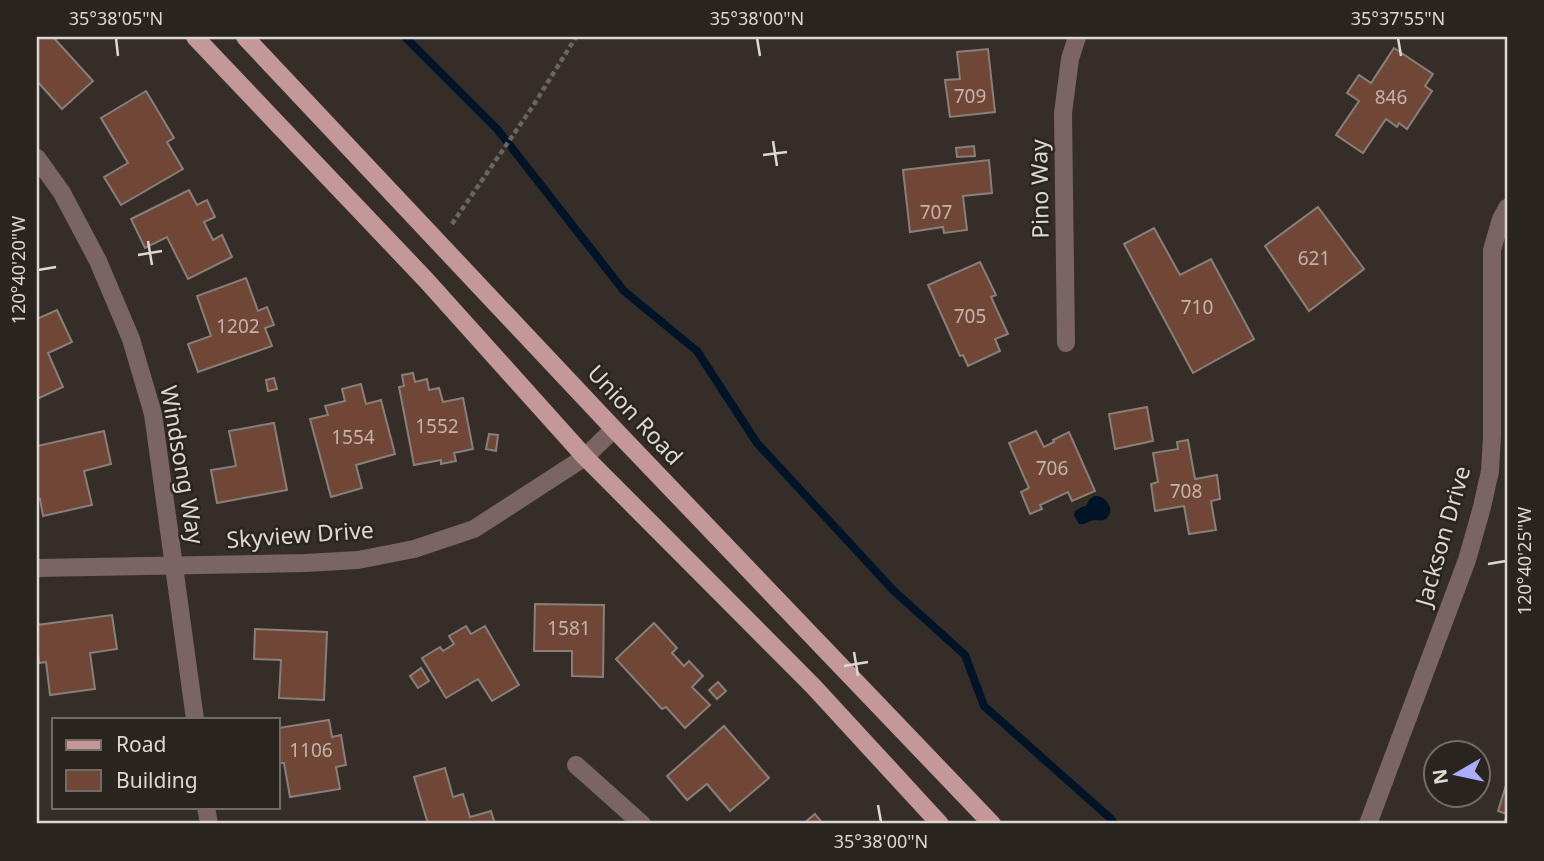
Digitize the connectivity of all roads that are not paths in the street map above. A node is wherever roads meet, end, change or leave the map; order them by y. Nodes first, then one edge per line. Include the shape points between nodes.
1 (195, 37) edge
2 (245, 37) edge
3 (1077, 37) edge
4 (37, 159) edge
5 (1507, 208) edge
6 (1066, 343) dead end
7 (614, 429) junction
8 (584, 457) junction
9 (175, 566) junction
10 (37, 568) edge
11 (195, 718) edge
12 (576, 765) dead end
13 (642, 824) edge
14 (940, 824) edge
15 (992, 824) edge
16 (1368, 824) edge

1 - 8 main road via 426,280
2 - 7 main road, Union Road
3 - 6 street, Pino Way via 1063,113
4 - 9 street, Windsong Way via 62,193 99,261 131,339 153,414
5 - 16 street, Jackson Drive via 1492,250 1492,437 1482,507 1467,560
7 - 8 street, Skyview Drive
7 - 15 main road, Union Road
8 - 9 street, Skyview Drive via 474,529 415,549 358,560
8 - 14 main road via 813,686
9 - 10 street, Skyview Drive
9 - 11 street, Windsong Way
12 - 13 street

